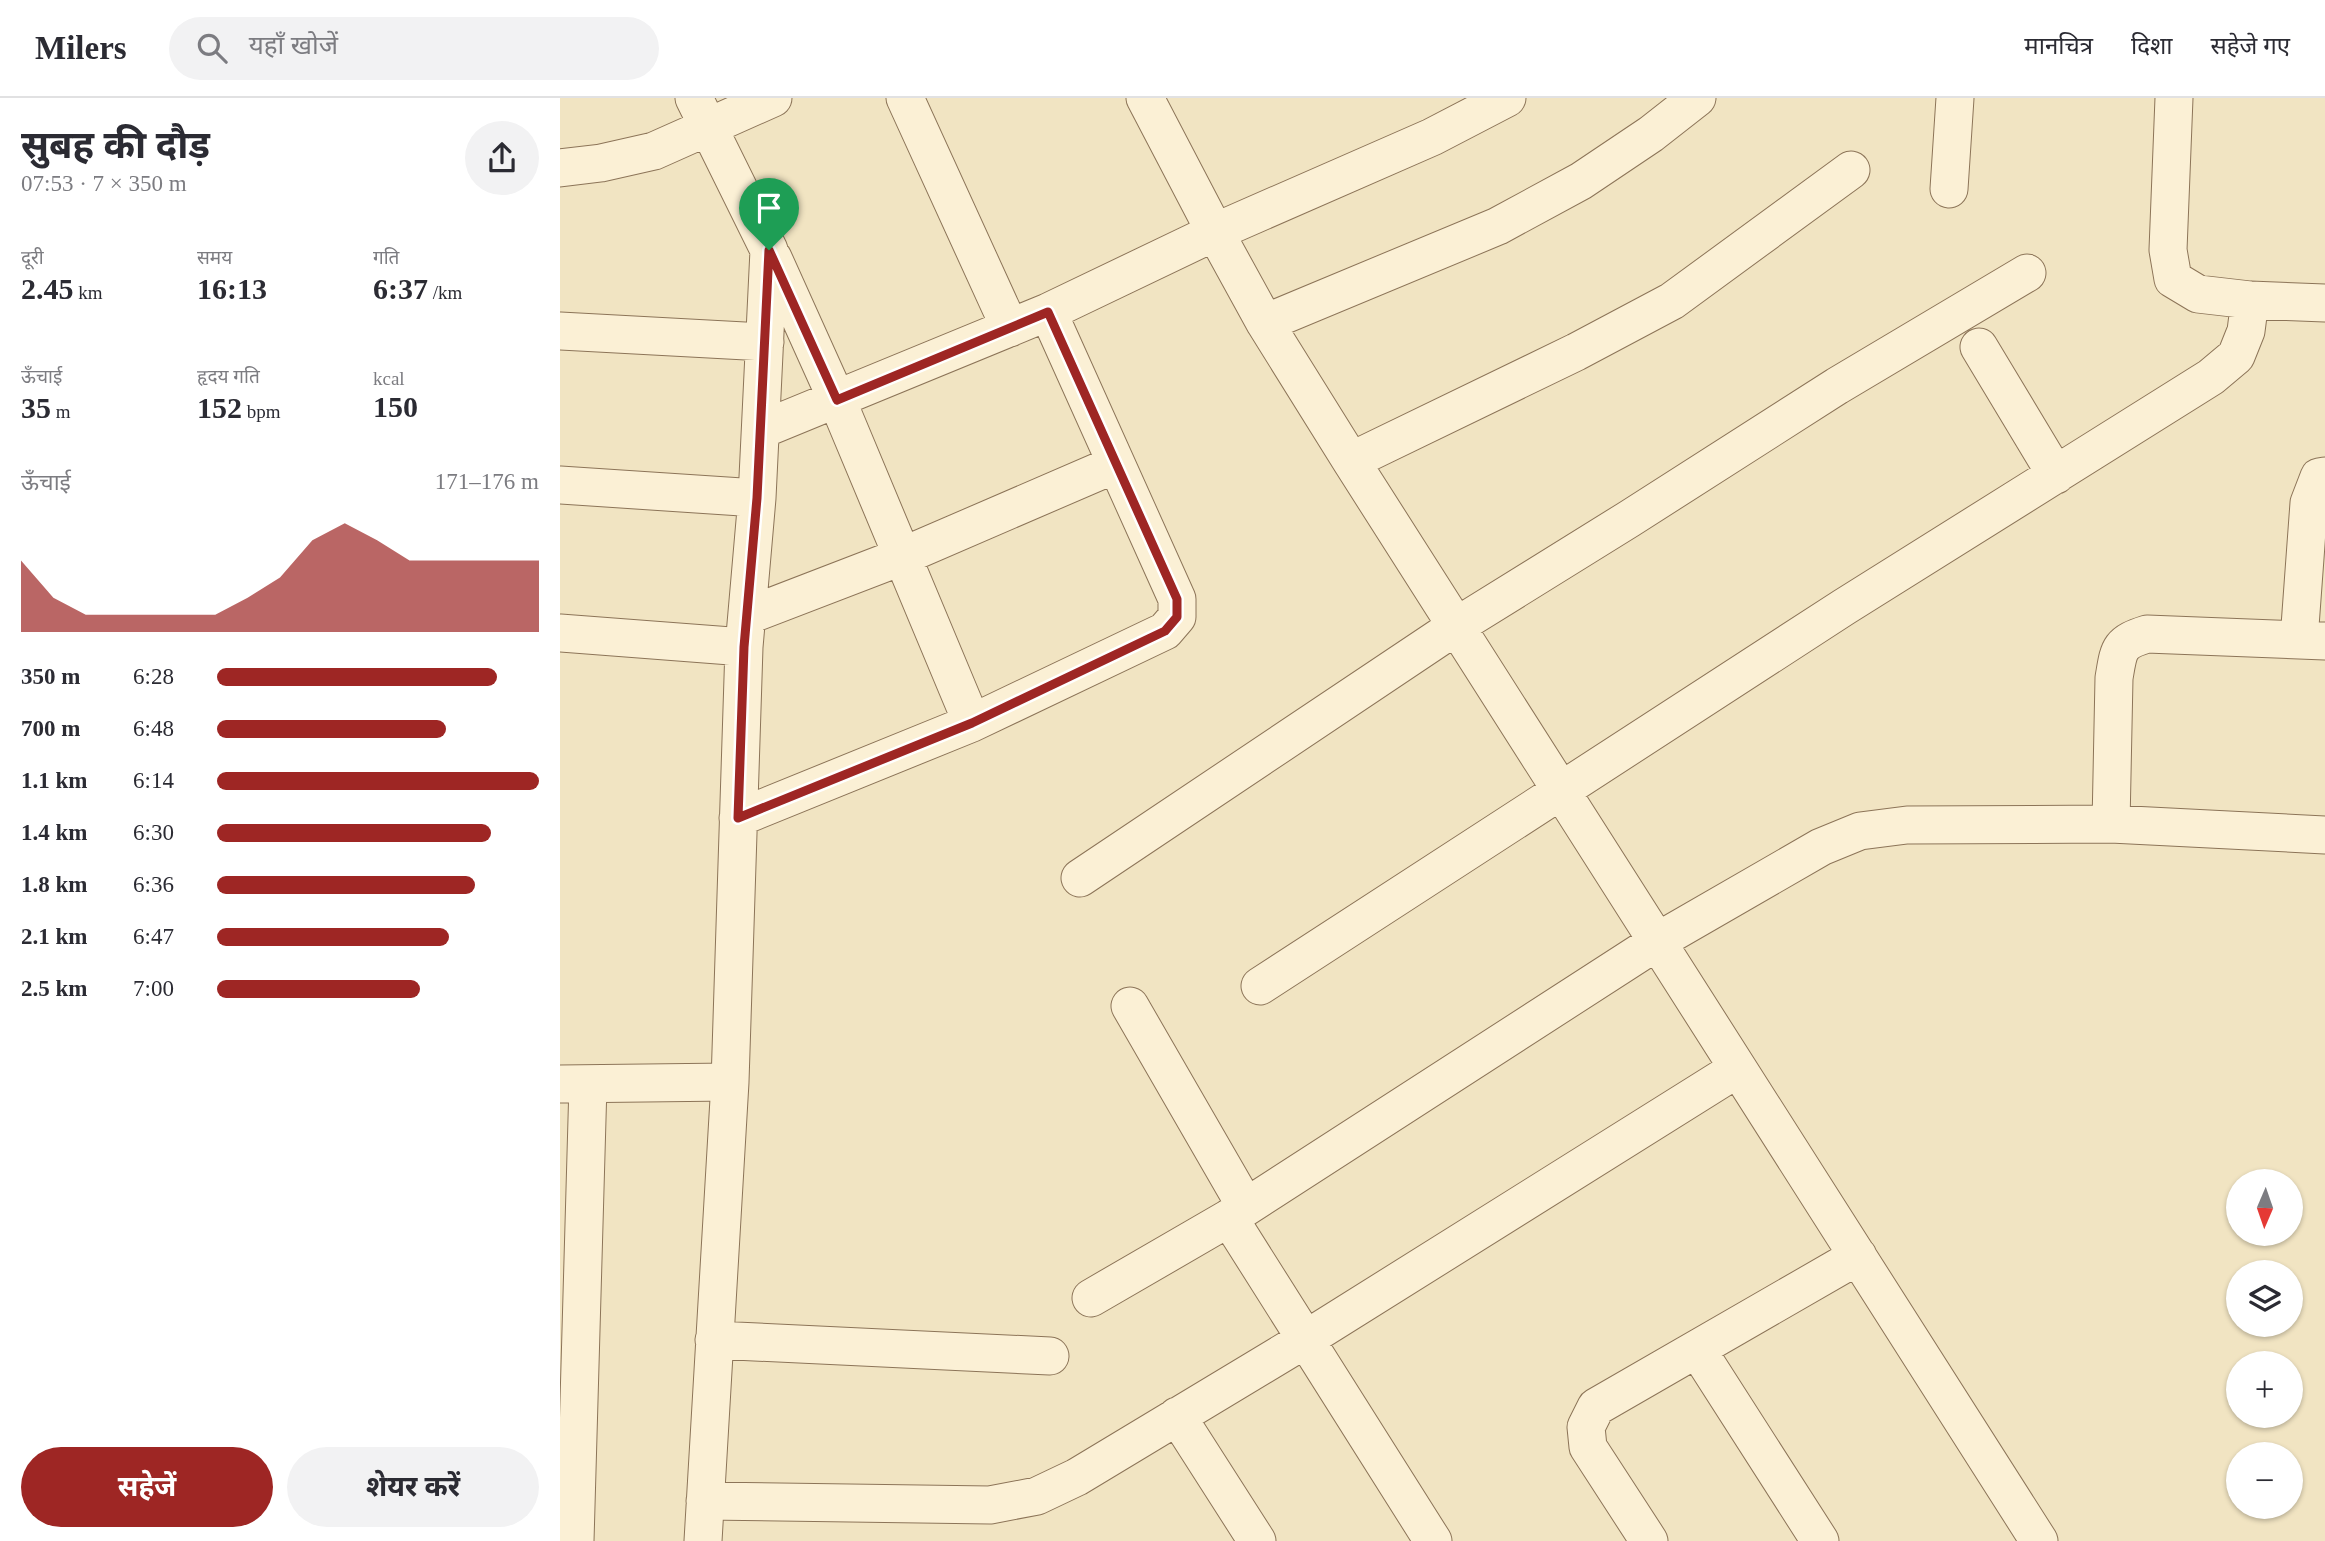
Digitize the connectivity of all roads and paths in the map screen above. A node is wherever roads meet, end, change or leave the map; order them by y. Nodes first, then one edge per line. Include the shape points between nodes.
1 (773, 98) edge
2 (905, 98) edge
3 (1145, 98) edge
4 (1507, 98) edge
5 (1697, 98) edge
6 (1955, 98) edge
7 (2174, 98) edge
8 (701, 113) edge
9 (560, 168) edge
10 (1851, 170) dead end
11 (1949, 190) dead end
12 (1215, 232) junction
13 (769, 250) junction
14 (2027, 273) dead end
15 (2250, 300) junction
16 (2325, 303) edge
17 (1048, 312) junction
18 (1265, 323) junction
19 (1010, 328) junction
20 (560, 331) edge
21 (765, 342) junction
22 (1979, 347) dead end
23 (837, 400) junction
24 (761, 430) junction
25 (1351, 461) junction
26 (1116, 464) junction
27 (2056, 475) junction
28 (2325, 476) edge
29 (560, 485) edge
30 (757, 498) junction
31 (903, 556) junction
32 (1455, 626) junction
33 (746, 632) junction
34 (560, 634) edge
35 (2312, 640) edge
36 (972, 723) junction
37 (1559, 790) junction
38 (738, 818) junction
39 (2111, 824) junction
40 (2325, 835) edge
41 (1080, 878) dead end
42 (1658, 941) junction
43 (1260, 986) dead end
44 (1130, 1006) dead end
45 (1737, 1069) junction
46 (730, 1082) junction
47 (574, 1084) edge
48 (1238, 1213) junction
49 (1858, 1256) junction
50 (1091, 1298) dead end
51 (1306, 1339) junction
52 (714, 1340) junction
53 (1697, 1349) junction
54 (1050, 1356) dead end
55 (1177, 1416) junction
56 (705, 1501) junction
57 (1247, 1537) edge
58 (575, 1541) edge
59 (703, 1541) edge
60 (1433, 1541) edge
61 (1649, 1541) edge
62 (1820, 1541) edge
63 (2039, 1541) edge

1 - 8 street
2 - 19 street
3 - 12 street
4 - 12 street via 1432,137
5 - 18 street via 1581,181 1498,226
6 - 11 street
7 - 15 street via 2168,250 2173,279 2198,294
8 - 9 street via 654,151
8 - 13 street
10 - 25 street via 1672,301
12 - 17 street
12 - 18 street
13 - 21 street
13 - 23 street
14 - 32 street via 1837,386
15 - 16 street
15 - 27 street via 2246,331 2236,356 2211,377
17 - 19 street
17 - 26 street
18 - 25 street
19 - 23 street
20 - 21 street
21 - 24 street
22 - 27 street
23 - 24 street
23 - 31 street
24 - 30 street
25 - 32 street
26 - 31 street
26 - 36 street via 1177,599 1177,617 1165,631
27 - 37 street
28 - 35 street via 2319,477 2309,503
29 - 30 street
30 - 33 street
31 - 33 street
31 - 36 street
32 - 37 street
32 - 41 street
33 - 34 street
33 - 38 street
35 - 39 street via 2147,634 2127,640 2118,654 2114,678
36 - 38 street
37 - 42 street
37 - 43 street
38 - 46 street
39 - 40 street
39 - 42 street via 1907,825 1860,831 1821,847
42 - 45 street
42 - 48 street
44 - 48 street
45 - 49 street
45 - 51 street
46 - 47 street
46 - 52 street
47 - 58 street
48 - 50 street
48 - 51 street
49 - 53 street
49 - 63 street
51 - 55 street
51 - 60 street
52 - 54 street
52 - 56 street
53 - 61 street via 1596,1408 1586,1427 1588,1447
53 - 62 street
55 - 56 street via 1077,1477 1037,1496 990,1505
55 - 57 street
56 - 59 street

